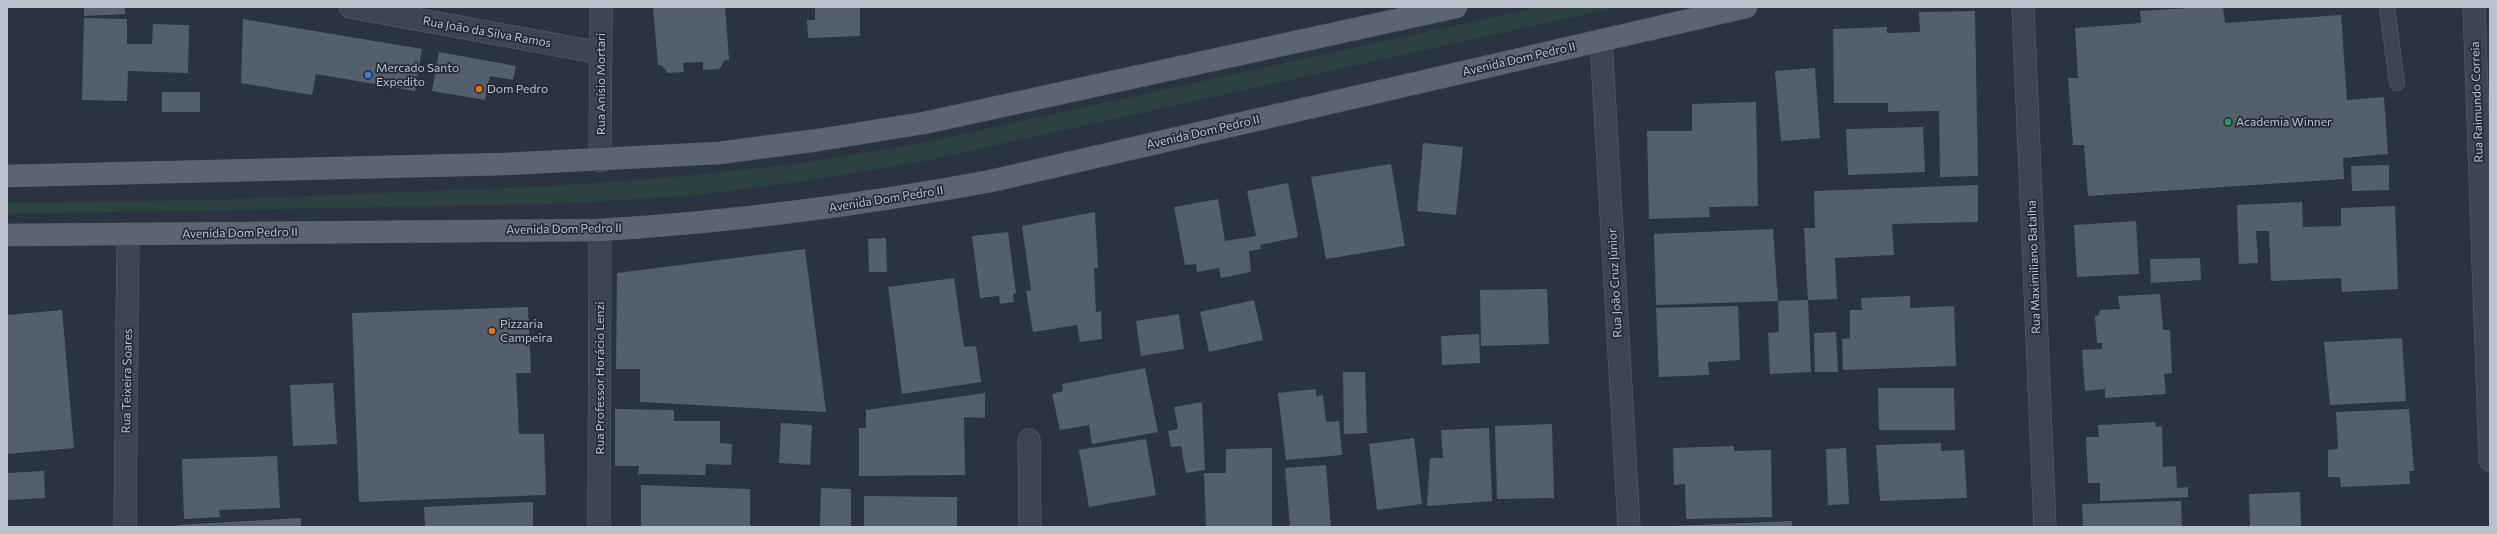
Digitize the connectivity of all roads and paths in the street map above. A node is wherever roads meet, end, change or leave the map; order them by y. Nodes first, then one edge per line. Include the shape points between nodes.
1 (350, 7) edge
2 (601, 7) edge
3 (1456, 7) edge
4 (1746, 7) edge
5 (2024, 7) edge
6 (2387, 7) edge
7 (2474, 7) edge
8 (1601, 40) junction
9 (601, 53) junction
10 (2396, 83) dead end
11 (600, 161) junction
12 (7, 176) edge
13 (600, 230) junction
14 (128, 234) junction
15 (7, 235) edge
16 (1029, 440) dead end
17 (2490, 460) edge
18 (125, 527) edge
19 (599, 527) edge
20 (1030, 527) edge
21 (1629, 527) edge
22 (2045, 527) edge

1 - 9 street, Rua João da Silva Ramos
2 - 9 street, Rua Anísio Mortari
3 - 11 main road via 924,123 719,152
4 - 8 main road, Avenida Dom Pedro II
5 - 22 street, Rua Maximiliano Batalha
6 - 10 lane
7 - 17 street, Rua Raimundo Correia
8 - 13 main road, Avenida Dom Pedro II via 991,181 796,213 672,226
8 - 21 street, Rua João Cruz Júnior
9 - 11 street, Rua Anísio Mortari
11 - 12 main road
13 - 14 main road, Avenida Dom Pedro II
13 - 19 street, Rua Professor Horácio Lenzi
14 - 15 main road, Avenida Dom Pedro II
14 - 18 street, Rua Teixeira Soares
16 - 20 street

